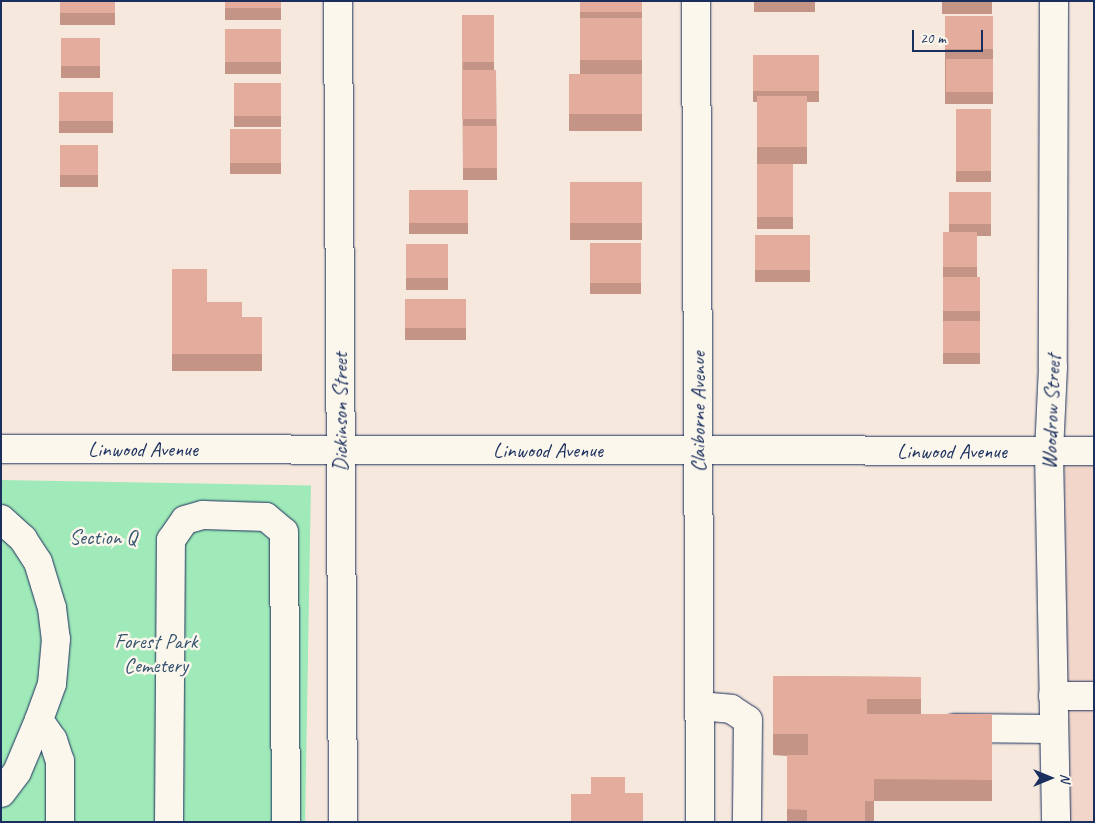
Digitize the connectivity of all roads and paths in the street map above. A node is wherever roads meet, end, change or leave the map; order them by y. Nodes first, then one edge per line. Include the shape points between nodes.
1 (338, 1) edge
2 (696, 1) edge
3 (1054, 1) edge
4 (1, 449) edge
5 (340, 449) junction
6 (698, 450) junction
7 (1049, 452) junction
8 (1094, 452) edge
9 (1, 519) edge
10 (1053, 696) junction
11 (1094, 696) edge
12 (699, 706) junction
13 (39, 720) junction
14 (926, 728) edge
15 (1053, 729) junction
16 (1, 793) edge
17 (60, 822) edge
18 (169, 822) edge
19 (286, 822) edge
20 (343, 822) edge
21 (700, 822) edge
22 (747, 822) edge
23 (1056, 822) edge

1 - 5 street, Dickinson Street
2 - 6 street, Claiborne Avenue
3 - 7 street, Woodrow Street via 1053,347
4 - 5 street, Linwood Avenue
5 - 6 street, Linwood Avenue
5 - 20 street, Dickinson Street
6 - 7 street, Linwood Avenue
6 - 12 street, Claiborne Avenue
7 - 8 street, Linwood Avenue
7 - 10 street, Woodrow Street
9 - 13 street via 32,551 44,576 52,608 56,639 55,671
10 - 11 street
10 - 15 street, Woodrow Street
12 - 21 street, Claiborne Avenue
12 - 22 street via 731,708 748,720
13 - 16 street via 17,772
13 - 17 street via 56,746 60,761
14 - 15 street
15 - 23 street, Woodrow Street
18 - 19 street via 171,540 185,520 212,515 266,516 284,532

